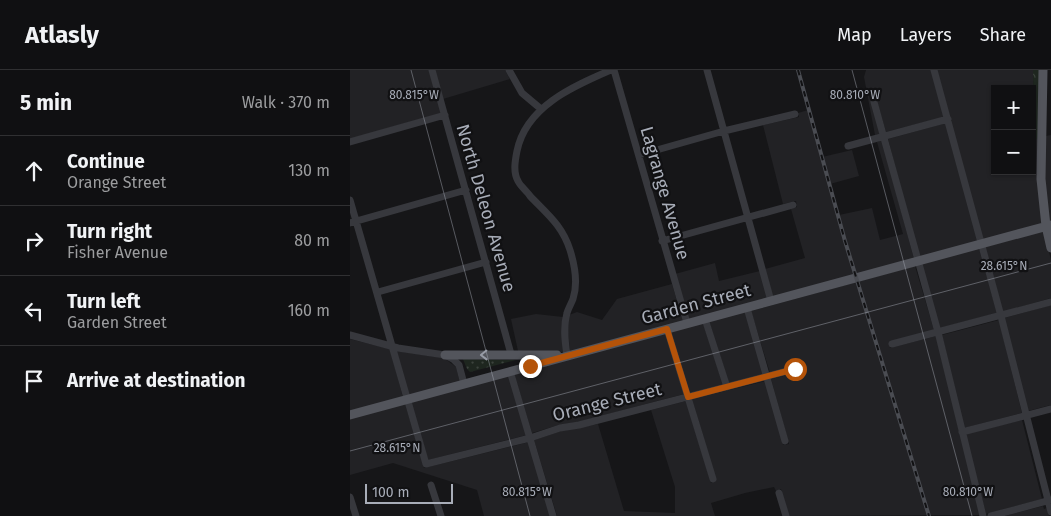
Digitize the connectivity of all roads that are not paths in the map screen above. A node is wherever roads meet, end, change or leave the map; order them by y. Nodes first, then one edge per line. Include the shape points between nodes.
1 (432, 70) edge
2 (509, 70) edge
3 (613, 70) edge
4 (707, 70) edge
5 (934, 70) edge
6 (1043, 70) edge
7 (874, 102) dead end
8 (542, 109) junction
9 (795, 114) dead end
10 (445, 115) junction
11 (948, 119) junction
12 (724, 131) junction
13 (884, 136) junction
14 (350, 142) edge
15 (848, 146) dead end
16 (638, 155) junction
17 (466, 190) junction
18 (350, 200) edge
19 (793, 205) dead end
20 (747, 217) junction
21 (353, 222) edge
22 (1049, 226) edge
23 (662, 241) junction
24 (982, 244) junction
25 (1051, 248) edge
26 (486, 262) junction
27 (917, 262) junction
28 (378, 292) junction
29 (771, 301) junction
30 (1051, 302) edge
31 (747, 308) junction
32 (1001, 316) junction
33 (705, 319) junction
34 (687, 323) junction
35 (667, 329) junction
36 (938, 332) junction
37 (350, 335) edge
38 (892, 344) dead end
39 (392, 346) junction
40 (511, 354) junction
41 (445, 355) junction
42 (567, 355) junction
43 (795, 369) dead end
44 (510, 372) junction
45 (768, 377) junction
46 (464, 384) junction
47 (727, 387) junction
48 (688, 397) junction
49 (407, 399) junction
50 (1051, 409) edge
51 (350, 415) edge
52 (1026, 416) junction
53 (962, 432) junction
54 (530, 438) junction
55 (785, 442) dead end
56 (713, 479) dead end
57 (431, 485) dead end
58 (779, 493) dead end
59 (350, 497) edge
60 (1050, 501) edge
61 (1051, 512) edge
62 (356, 516) edge
63 (441, 516) edge
64 (554, 516) edge
65 (786, 516) edge
66 (983, 516) edge
67 (991, 516) edge

1 - 10 street, North Deleon Avenue
2 - 8 street via 522,93
3 - 8 street via 570,88
3 - 16 street, Lagrange Avenue
4 - 12 street
5 - 11 street
6 - 22 main road via 1041,179
7 - 13 street
8 - 42 street via 518,142 515,172 518,182 560,226 570,249 576,277 574,297 566,314
9 - 12 street
10 - 14 street
10 - 17 street, North Deleon Avenue
11 - 13 street
11 - 24 street
12 - 16 street
12 - 20 street
13 - 15 street
13 - 27 street
16 - 23 street, Lagrange Avenue
17 - 21 street
17 - 26 street, North Deleon Avenue
18 - 21 street
19 - 20 street
20 - 23 street
20 - 29 street
21 - 28 street
22 - 24 main road, Garden Street
22 - 25 main road
23 - 34 street, Lagrange Avenue
24 - 27 main road, Garden Street
24 - 32 street
26 - 28 street
26 - 40 street, North Deleon Avenue
27 - 29 main road, Garden Street
27 - 36 street
28 - 39 street
29 - 31 main road, Garden Street
30 - 32 street
31 - 33 main road, Garden Street
31 - 45 street
32 - 36 street
32 - 52 street
33 - 34 main road, Garden Street
33 - 47 street
34 - 35 main road, Garden Street
35 - 42 main road, Garden Street
35 - 48 street
36 - 38 street
36 - 53 street
37 - 39 street
39 - 41 street
39 - 49 street
40 -> 41 main road
40 - 42 main road
41 - 46 street via 458,365
42 - 44 main road, Garden Street
43 - 45 street, Orange Street
44 - 46 main road, Garden Street
44 - 54 street
45 - 47 street, Orange Street
45 - 55 street
46 - 49 main road, Garden Street
47 - 48 street, Orange Street
48 - 54 street, Orange Street
48 - 56 street
49 - 51 main road, Garden Street
49 - 54 street, Orange Street via 426,464
50 - 52 street
52 - 53 street
52 - 60 street
53 - 66 street
54 - 64 street
57 - 63 street
58 - 65 street
59 - 62 street
60 - 61 street
60 - 67 street

